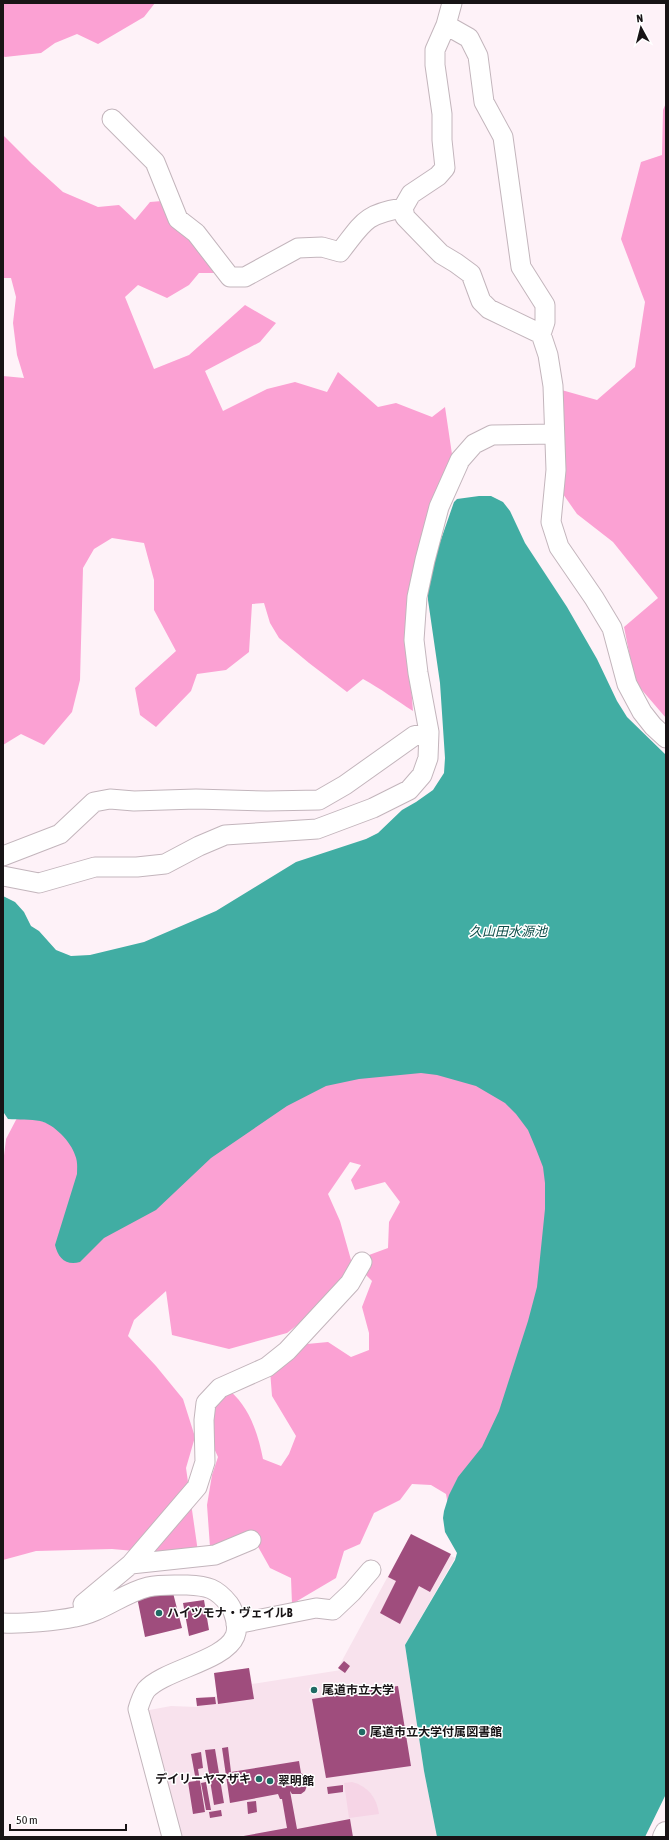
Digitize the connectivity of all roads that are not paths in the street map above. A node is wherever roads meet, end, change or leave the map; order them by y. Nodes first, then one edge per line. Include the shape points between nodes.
1 (452, 3) edge
2 (446, 25) junction
3 (112, 119) dead end
4 (403, 208) junction
5 (540, 334) junction
6 (554, 434) junction
7 (429, 732) junction
8 (666, 738) edge
9 (3, 856) edge
10 (3, 876) edge
11 (362, 1262) dead end
12 (251, 1540) dead end
13 (131, 1564) junction
14 (371, 1570) dead end
15 (89, 1614) junction
16 (3, 1623) edge
17 (236, 1624) junction
18 (666, 1834) edge
19 (172, 1837) edge
20 (664, 1837) edge

1 - 2 street
2 - 4 street via 435,50 445,168 438,176 411,194
2 - 5 street via 469,38 478,56 484,102 503,137 521,267 545,305 545,322
3 - 4 street via 155,162 178,219 196,233 230,278 245,277 298,248 322,247 340,252 365,220 382,211
4 - 5 street via 405,217 441,254 471,274 481,301 489,309
5 - 6 street via 548,355 553,386
6 - 7 street via 492,435 474,444 460,460 439,507 417,597 414,640
6 - 8 street via 556,470 551,522 559,547 612,628 627,684 642,712
7 - 9 street via 414,736 351,781 319,800 110,799 94,802 60,834
7 - 10 street via 428,758 422,775 409,790 373,808 318,829 225,835 165,864 95,867 39,883
11 - 13 street via 350,1282 287,1351 267,1367 220,1388 206,1403 205,1462 197,1487
12 - 13 street via 215,1555
13 - 15 street via 83,1604
14 - 17 street via 333,1610 316,1608
15 - 16 street
15 - 17 street via 147,1588 163,1585 201,1586 219,1593 232,1609
17 - 19 street via 236,1634 229,1645 161,1680 147,1689 140,1700 138,1710
18 - 20 street

